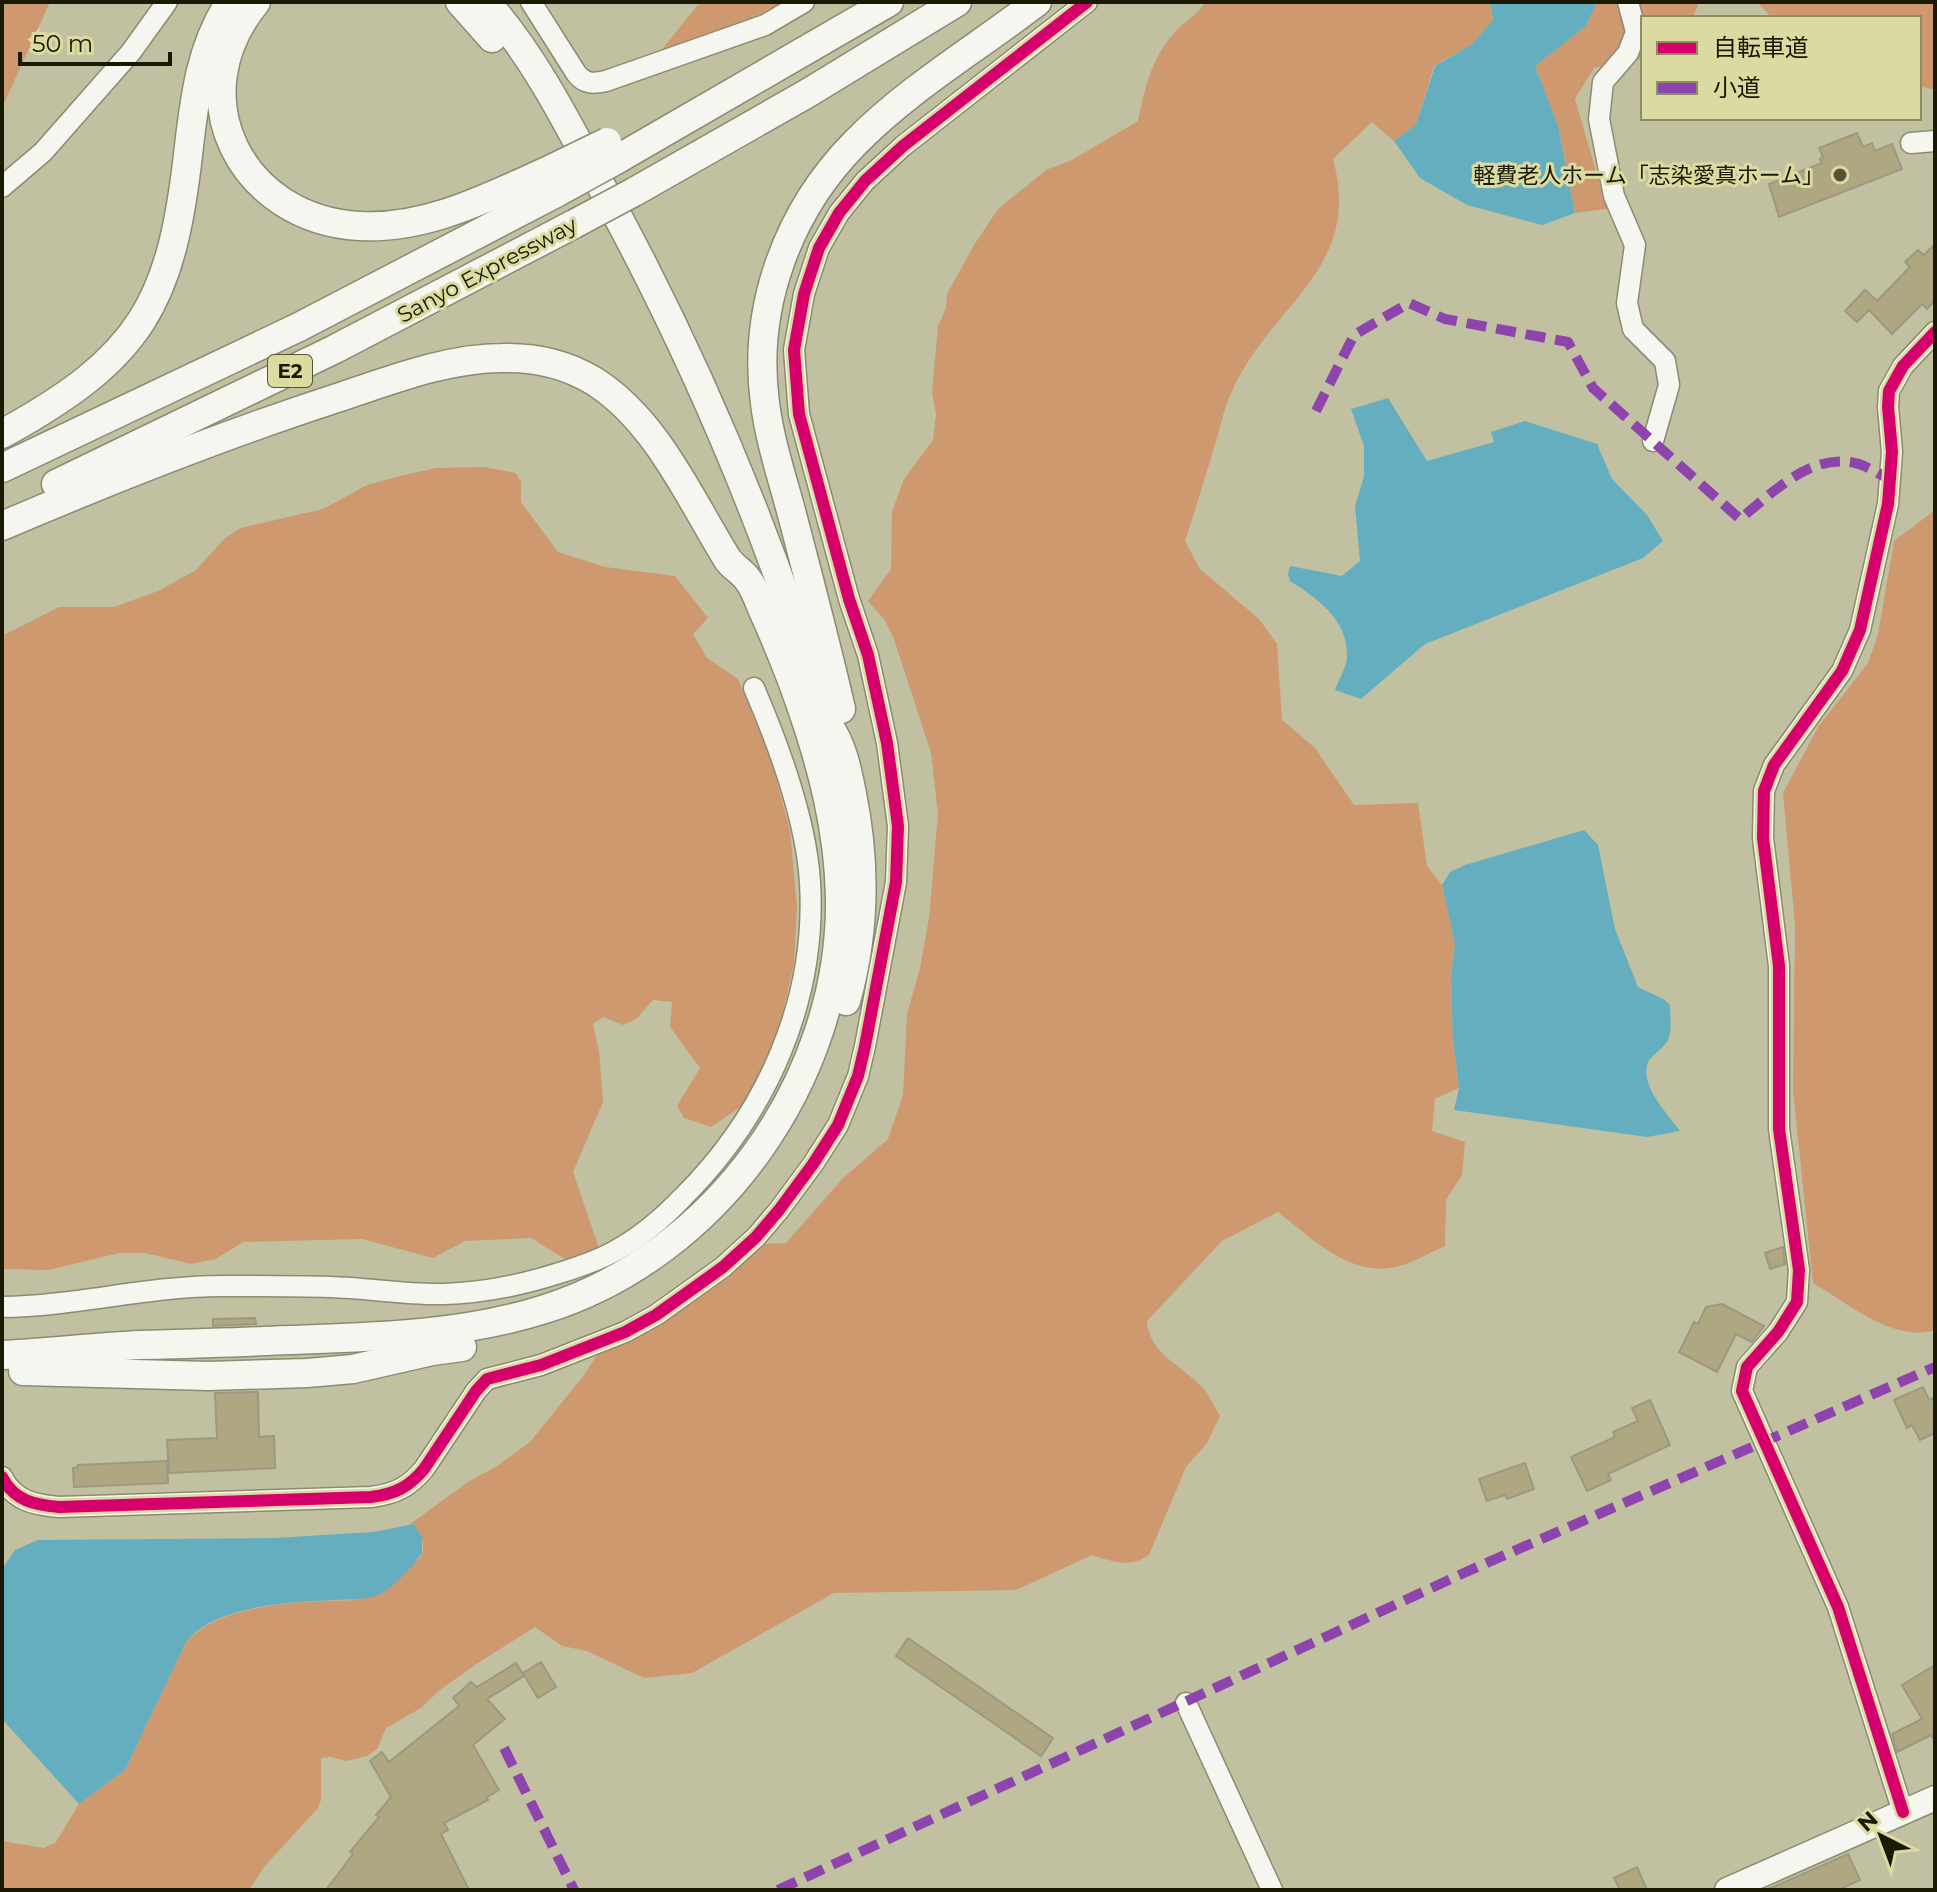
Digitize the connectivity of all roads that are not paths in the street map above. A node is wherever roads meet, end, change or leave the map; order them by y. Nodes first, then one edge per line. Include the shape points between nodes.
1 (167, 2) edge
2 (230, 2) edge
3 (256, 2) edge
4 (460, 2) edge
5 (486, 2) edge
6 (531, 2) edge
7 (804, 2) edge
8 (856, 2) edge
9 (889, 2) edge
10 (957, 2) edge
11 (1037, 2) edge
12 (1087, 2) edge
13 (1628, 2) edge
14 (1935, 141) edge
15 (1911, 143) dead end
16 (612, 151) junction
17 (551, 182) junction
18 (2, 187) edge
19 (1935, 332) edge
20 (2, 434) edge
21 (1653, 441) dead end
22 (2, 468) edge
23 (2, 508) edge
24 (2, 526) edge
25 (747, 578) junction
26 (754, 688) dead end
27 (840, 742) junction
28 (2, 1307) edge
29 (2, 1355) edge
30 (2, 1372) edge
31 (2, 1477) edge
32 (1186, 1703) dead end
33 (1935, 1798) edge
34 (1903, 1812) junction
35 (1272, 1890) edge
36 (1727, 1890) edge

1 - 18 street via 131,52 43,152
2 - 20 highway via 199,75 177,237 153,303 94,376
3 - 17 highway via 225,58 222,109 244,166 265,191 292,209 336,223 402,224
4 - 25 highway via 516,72 647,313 739,524 749,559
5 - 27 highway via 523,49 576,139 675,330 737,471 828,725
6 - 7 street via 576,73 592,83 765,25
8 - 16 highway
9 - 16 highway, Sanyo Expressway / E2
10 - 23 highway, Sanyo Expressway / E2, bridge via 808,93 574,224 335,349
11 - 27 highway via 893,109 843,156 792,232 768,300 765,403 843,720
12 - 31 street via 865,181 826,235 804,294 794,350 797,405 877,694 898,846 858,1076 838,1125 799,1185 740,1251 656,1315 580,1351 485,1381 424,1469 398,1492 59,1507 26,1501
13 - 21 street via 1636,32 1628,53 1603,82 1599,119 1614,196 1635,245 1627,303 1633,329 1665,361 1669,385
14 - 15 street
16 - 17 highway, Sanyo Expressway / E2, bridge
17 - 22 highway, Sanyo Expressway / E2 via 259,347
19 - 34 street via 1903,366 1889,391 1888,504 1860,630 1842,671 1774,765 1764,791 1763,838 1779,966 1779,1129 1798,1280 1797,1302 1747,1367 1742,1391 1838,1607
24 - 25 highway via 194,448 362,389 450,364 522,358 573,370 625,407 660,449 733,568
25 - 29 highway via 815,747 832,815 840,901 829,996 804,1071 775,1125 726,1191 675,1239 626,1272 555,1306 498,1322 345,1338
26 - 28 street via 788,781 809,866 804,975 776,1066 744,1124 710,1169 656,1222 592,1262 475,1291 220,1286
27 - 30 highway via 858,827 861,915 849,988 831,1051 797,1125 765,1172 679,1259 607,1304 552,1327 353,1369 209,1376
32 - 35 street
33 - 34 main road
34 - 36 main road

